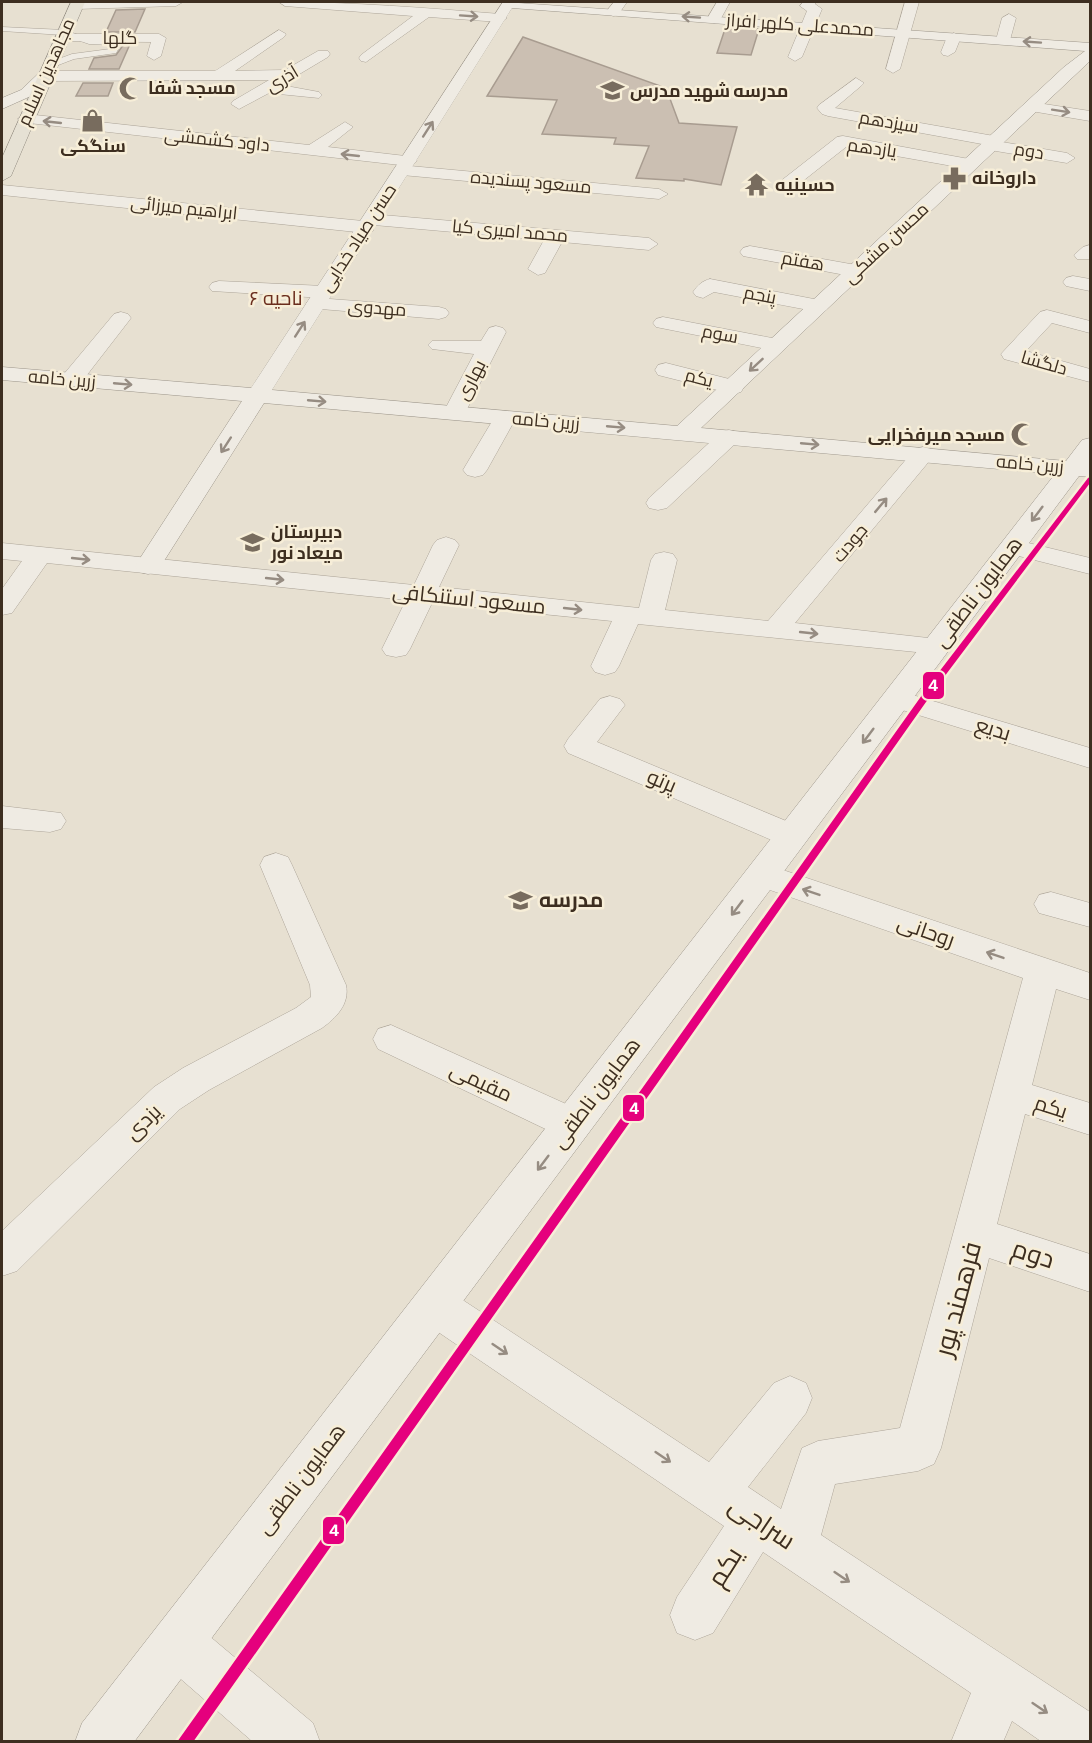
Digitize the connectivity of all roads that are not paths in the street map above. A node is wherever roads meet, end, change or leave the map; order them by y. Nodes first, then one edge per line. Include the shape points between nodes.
1 (176, 2) edge
2 (285, 2) edge
3 (723, 2) edge
4 (809, 2) edge
5 (912, 2) edge
6 (77, 3) edge
7 (311, 4) junction
8 (616, 7) edge
9 (368, 8) junction
10 (506, 8) edge
11 (427, 12) junction
12 (298, 14) dead end
13 (1010, 18) dead end
14 (714, 19) junction
15 (353, 21) dead end
16 (808, 26) junction
17 (2, 29) edge
18 (903, 33) junction
19 (279, 34) dead end
20 (63, 36) junction
21 (954, 37) junction
22 (81, 38) junction
23 (1003, 40) junction
24 (1090, 47) edge
25 (948, 52) dead end
26 (323, 54) dead end
27 (1090, 54) edge
28 (154, 56) dead end
29 (795, 57) dead end
30 (366, 58) dead end
31 (893, 69) dead end
32 (46, 71) junction
33 (220, 74) junction
34 (290, 75) junction
35 (856, 83) dead end
36 (268, 88) junction
37 (314, 95) dead end
38 (239, 104) dead end
39 (1031, 106) junction
40 (2, 114) edge
41 (1090, 116) edge
42 (138, 118) dead end
43 (26, 119) junction
44 (175, 119) dead end
45 (345, 127) dead end
46 (119, 129) junction
47 (151, 133) junction
48 (229, 141) junction
49 (992, 143) junction
50 (289, 148) junction
51 (312, 151) junction
52 (214, 158) dead end
53 (1067, 158) dead end
54 (969, 164) junction
55 (275, 166) dead end
56 (405, 166) junction
57 (2, 176) edge
58 (932, 176) dead end
59 (952, 180) junction
60 (788, 183) dead end
61 (188, 189) dead end
62 (2, 190) edge
63 (659, 194) dead end
64 (256, 196) dead end
65 (174, 213) junction
66 (238, 214) junction
67 (447, 219) junction
68 (368, 223) junction
69 (555, 235) junction
70 (649, 244) dead end
71 (439, 245) dead end
72 (750, 252) dead end
73 (538, 269) dead end
74 (856, 271) junction
75 (703, 292) dead end
76 (320, 298) junction
77 (207, 304) dead end
78 (819, 306) junction
79 (439, 313) dead end
80 (122, 318) dead end
81 (663, 323) dead end
82 (1090, 327) edge
83 (438, 345) dead end
84 (777, 345) junction
85 (666, 370) dead end
86 (2, 373) edge
87 (1090, 376) edge
88 (72, 379) junction
89 (733, 387) junction
90 (258, 396) junction
91 (454, 413) junction
92 (505, 418) junction
93 (683, 433) junction
94 (729, 437) junction
95 (923, 454) junction
96 (1085, 461) edge
97 (475, 470) dead end
98 (658, 503) dead end
99 (446, 545) dead end
100 (1012, 547) junction
101 (2, 551) edge
102 (40, 555) junction
103 (664, 560) dead end
104 (148, 566) junction
105 (1090, 566) edge
106 (421, 594) junction
107 (2, 607) edge
108 (639, 616) junction
109 (775, 630) junction
110 (936, 646) junction
111 (396, 649) dead end
112 (605, 666) dead end
113 (896, 699) junction
114 (610, 705) dead end
115 (1090, 758) edge
116 (2, 817) edge
117 (50, 821) dead end
118 (792, 836) junction
119 (276, 865) dead end
120 (762, 876) junction
121 (1051, 904) dead end
122 (1090, 915) edge
123 (1043, 971) junction
124 (1090, 987) edge
125 (391, 1039) dead end
126 (1012, 1094) junction
127 (1090, 1119) edge
128 (572, 1124) junction
129 (975, 1235) junction
130 (2, 1258) edge
131 (1090, 1273) edge
132 (434, 1305) junction
133 (790, 1398) dead end
134 (715, 1492) junction
135 (756, 1519) junction
136 (794, 1545) junction
137 (695, 1616) dead end
138 (177, 1642) junction
139 (1001, 1683) junction
140 (101, 1742) edge
141 (294, 1742) edge
142 (977, 1742) edge
143 (1089, 1742) edge

1 - 6 street
2 - 7 street, محمدعلی کلهر افراز
3 - 14 street
4 - 16 street via 807,6 815,9
5 - 18 street
6 - 20 main road, مجاهدین اسلام
7 - 9 street, محمدعلی کلهر افراز
7 - 12 street
8 - 10 street, محمدعلی کلهر افراز
14 -> 8 street, محمدعلی کلهر افراز
9 - 11 street, محمدعلی کلهر افراز
9 - 15 street
11 -> 10 street, محمدعلی کلهر افراز
56 -> 10 street, حسن صیاد خدایی
11 - 30 street
13 - 23 street
14 - 16 street, محمدعلی کلهر افراز
16 - 18 street, محمدعلی کلهر افراز
16 - 29 street
17 - 20 lane
18 - 21 street, محمدعلی کلهر افراز
18 - 31 street
19 - 33 street
20 - 22 street, گلها
20 - 32 main road, مجاهدین اسلام
21 - 23 street, محمدعلی کلهر افراز
21 - 25 street
22 - 28 street, گلها via 159,38
22 - 32 lane via 118,43 113,51 72,57
24 -> 23 street, محمدعلی کلهر افراز
26 - 34 street, آذری
27 - 39 street, محسن مشکی
32 - 33 street
32 - 40 street
32 - 43 main road, مجاهدین اسلام
33 - 34 street
34 - 36 street, آذری
35 - 49 street, سیزدهم via 825,108
36 - 37 street
36 - 38 street, آذری
39 -> 41 street
39 - 49 street, محسن مشکی
42 - 46 street
46 -> 43 street, داود کشمشی
43 - 57 main road, مجاهدین اسلام
44 - 47 street
45 - 51 street
46 - 47 street, داود کشمشی
47 - 48 street, داود کشمشی
48 - 50 street, داود کشمشی
48 - 52 street
49 - 53 street, دوم
49 - 54 street, محسن مشکی
50 - 51 street, داود کشمشی
50 - 55 street
56 -> 51 street, داود کشمشی
54 - 59 street, محسن مشکی
54 - 60 street, یازدهم via 843,141
56 - 63 street, مسعود پسندیده
56 - 68 street, حسن صیاد خدایی
58 - 59 street
59 - 74 street, محسن مشکی
61 - 65 street
62 - 65 street, ابراهیم میرزائی
64 - 66 street
65 - 66 street, ابراهیم میرزائی
66 - 68 street, ابراهیم میرزائی
67 - 68 street, محمد امیری کیا
67 - 69 street, محمد امیری کیا
67 - 71 street
68 - 76 street, حسن صیاد خدایی
69 - 70 street, محمد امیری کیا
69 - 73 street
72 - 74 street, هفتم
74 - 78 street, محسن مشکی
75 - 78 street, پنجم via 710,285
76 - 77 street, مهدوی via 225,280
76 - 79 street, مهدوی
90 -> 76 street, حسن صیاد خدایی
78 - 84 street, محسن مشکی
80 - 88 street
81 - 84 street, سوم
82 - 87 street, دلگشا via 1047,316 1012,354
83 - 91 street, بهاری via 492,340
84 -> 89 street, محسن مشکی
85 - 89 street, یکم
86 - 88 street, زرین خامه
88 -> 90 street, زرین خامه
89 - 93 street, محسن مشکی
90 -> 91 street, زرین خامه
90 -> 104 street, حسن صیاد خدایی
91 - 92 street, زرین خامه
92 -> 93 street, زرین خامه
92 - 97 street
93 - 94 street, زرین خامه
94 -> 95 street, زرین خامه
94 - 98 street
95 - 96 street, زرین خامه
109 -> 95 street, جودت
96 -> 100 street, همایون ناطقی
99 - 106 street
100 - 105 street
100 - 110 street, همایون ناطقی
101 - 102 street, مسعود استنکافی
102 -> 104 street, مسعود استنکافی
102 - 107 street
103 - 108 street
104 -> 106 street, مسعود استنکافی
106 -> 108 street, مسعود استنکافی
106 - 111 street
108 - 109 street, مسعود استنکافی
108 - 112 street
109 -> 110 street, مسعود استنکافی
110 - 113 street, همایون ناطقی
113 - 115 street, بدیع
113 -> 118 street, همایون ناطقی
114 - 118 street, پرتو via 579,746
116 - 117 street
118 - 120 street, همایون ناطقی
119 - 130 street, یزدی via 330,991 325,1006 167,1098
123 -> 120 street, روحانی
120 -> 128 street, همایون ناطقی
121 - 122 street
123 - 124 street, روحانی
123 - 126 street, فرهمند پور
125 - 128 street, مقیمی
126 - 127 street, یکم
126 - 129 street, فرهمند پور
128 -> 132 street, همایون ناطقی
129 - 131 street, دوم
129 - 136 street, فرهمند پور via 918,1448 818,1464
132 -> 134 street, سراجی
132 - 138 street, همایون ناطقی
133 - 134 street
134 - 135 street, سراجی
135 - 136 street, سراجی
135 - 137 street, یکم
136 -> 139 street, سراجی
138 - 140 street, همایون ناطقی
138 - 141 street
139 - 142 street
139 -> 143 street, سراجی

